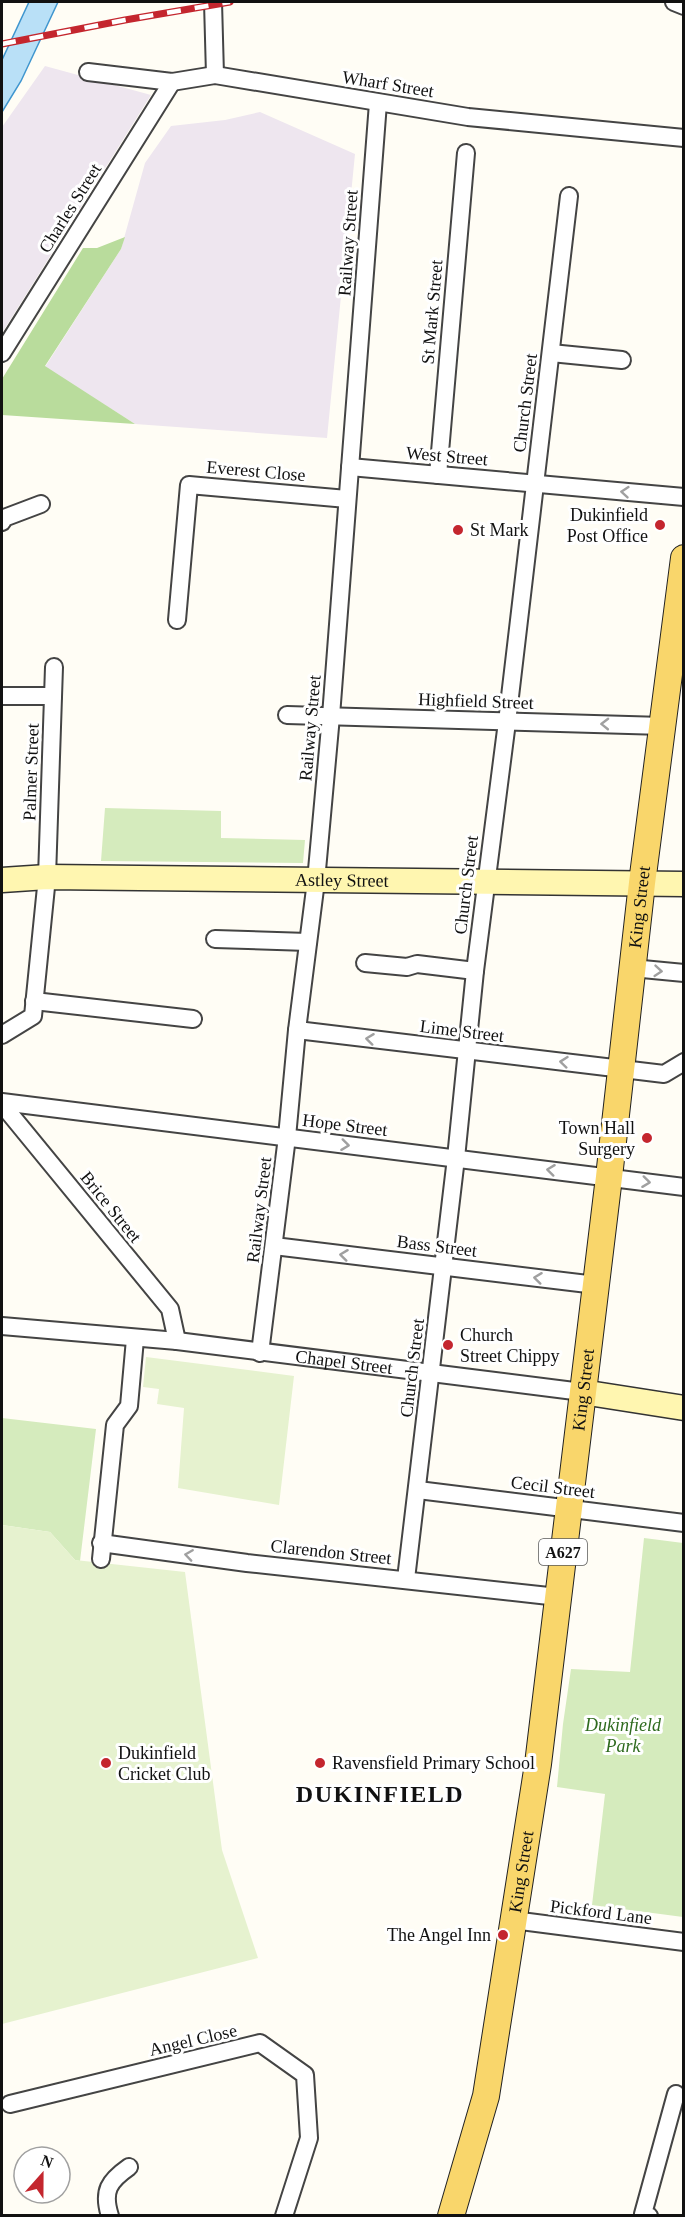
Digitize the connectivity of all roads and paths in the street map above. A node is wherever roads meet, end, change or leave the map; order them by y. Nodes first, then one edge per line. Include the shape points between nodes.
1 (213, 2) edge
2 (674, 2) edge
3 (684, 6) edge
4 (88, 72) dead end
5 (215, 75) junction
6 (172, 82) junction
7 (378, 103) junction
8 (684, 138) edge
9 (466, 153) dead end
10 (569, 196) dead end
11 (2, 353) edge
12 (551, 353) junction
13 (622, 360) dead end
14 (350, 467) junction
15 (438, 475) junction
16 (535, 484) junction
17 (684, 497) edge
18 (347, 499) junction
19 (41, 504) dead end
20 (2, 522) edge
21 (684, 558) edge
22 (177, 620) dead end
23 (679, 633) edge
24 (54, 667) dead end
25 (2, 696) edge
26 (52, 696) junction
27 (287, 715) dead end
28 (331, 716) junction
29 (507, 722) junction
30 (663, 726) junction
31 (47, 877) junction
32 (2, 880) edge
33 (316, 881) junction
34 (642, 883) junction
35 (486, 884) junction
36 (684, 884) edge
37 (215, 939) dead end
38 (308, 942) junction
39 (365, 963) dead end
40 (632, 968) junction
41 (475, 971) junction
42 (684, 973) edge
43 (34, 1000) junction
44 (194, 1019) dead end
45 (297, 1030) junction
46 (2, 1035) edge
47 (466, 1052) junction
48 (684, 1062) edge
49 (622, 1068) junction
50 (2, 1103) edge
51 (287, 1137) junction
52 (456, 1158) junction
53 (609, 1177) junction
54 (684, 1187) edge
55 (274, 1246) junction
56 (444, 1267) junction
57 (596, 1285) junction
58 (2, 1326) edge
59 (135, 1339) junction
60 (177, 1341) junction
61 (260, 1353) junction
62 (431, 1374) junction
63 (582, 1392) junction
64 (684, 1408) edge
65 (418, 1490) junction
66 (569, 1509) junction
67 (684, 1522) edge
68 (406, 1579) junction
69 (558, 1597) junction
70 (513, 1920) junction
71 (684, 1942) edge
72 (676, 2094) dead end
73 (10, 2103) dead end
74 (129, 2167) dead end
75 (110, 2216) edge
76 (284, 2216) edge
77 (451, 2216) edge
78 (649, 2216) edge

1 - 5 street
2 - 3 street
4 - 6 street, Wharf Street
5 - 6 street, Wharf Street
5 - 7 street, Wharf Street
6 - 11 street, Charles Street
7 - 8 street, Wharf Street via 468,117
7 - 14 street, Railway Street
9 - 15 street, St Mark Street
10 - 12 street, Church Street
12 - 13 street
12 - 16 street, Church Street
14 - 15 street, West Street
14 - 18 street, Railway Street
15 - 16 street, West Street
17 -> 16 street, West Street
16 - 29 street, Church Street
18 - 22 street, Everest Close via 189,485
18 - 28 street, Railway Street
19 - 20 street
21 - 23 main road, King Street / A627
23 - 30 main road, King Street / A627
24 - 26 street, Palmer Street
25 - 26 street
26 - 31 street, Palmer Street
27 - 28 street, Highfield Street
28 - 29 street, Highfield Street
28 - 33 street, Railway Street
30 -> 29 street, Highfield Street
29 - 35 street, Church Street
30 - 34 main road, King Street / A627
31 - 32 main road, Astley Street
31 - 33 main road, Astley Street
31 - 43 street, Palmer Street
33 - 35 main road, Astley Street
33 - 38 street, Railway Street
34 - 35 main road, Astley Street
34 - 36 main road, Astley Street
34 - 40 main road, King Street / A627
35 - 41 street, Church Street
37 - 38 street
38 - 45 street, Railway Street
39 - 41 street
40 -> 42 street
40 - 49 main road, King Street / A627
41 - 47 street, Church Street
43 - 44 street
43 - 46 street via 33,1016
47 -> 45 street, Lime Street
45 - 51 street, Railway Street
49 -> 47 street, Lime Street
47 - 52 street, Church Street
48 - 49 street, Lime Street via 664,1074
49 - 53 main road, King Street / A627
50 - 51 street, Hope Street
50 - 60 street, Brice Street via 170,1309
51 -> 52 street, Hope Street
51 - 55 street, Railway Street
53 -> 52 street, Hope Street
52 - 56 street, Church Street
53 -> 54 street, Hope Street
53 - 57 main road, King Street / A627
56 -> 55 street, Bass Street
55 - 61 street, Railway Street
57 -> 56 street, Bass Street
56 - 62 street, Church Street
57 - 63 main road, King Street / A627
58 - 59 street, Chapel Street
59 - 60 street, Chapel Street
68 -> 59 street, Clarendon Street via 101,1551 116,1425 129,1407
60 - 61 street, Chapel Street
61 - 62 street, Chapel Street
62 - 63 street, Chapel Street
62 - 65 street, Church Street
63 - 64 main road, Chapel Street
63 - 66 main road, King Street / A627
65 - 66 street, Cecil Street
65 - 68 street, Church Street
66 - 67 street, Cecil Street
66 - 69 main road, King Street / A627
68 - 69 street, Clarendon Street
69 - 70 main road, King Street / A627 via 538,1764
70 - 71 street, Pickford Lane
70 - 77 main road, King Street / A627 via 486,2096
72 - 78 street via 643,2214
73 - 76 street, Angel Close via 260,2043 305,2075 309,2138
74 - 75 street via 110,2185 106,2205

